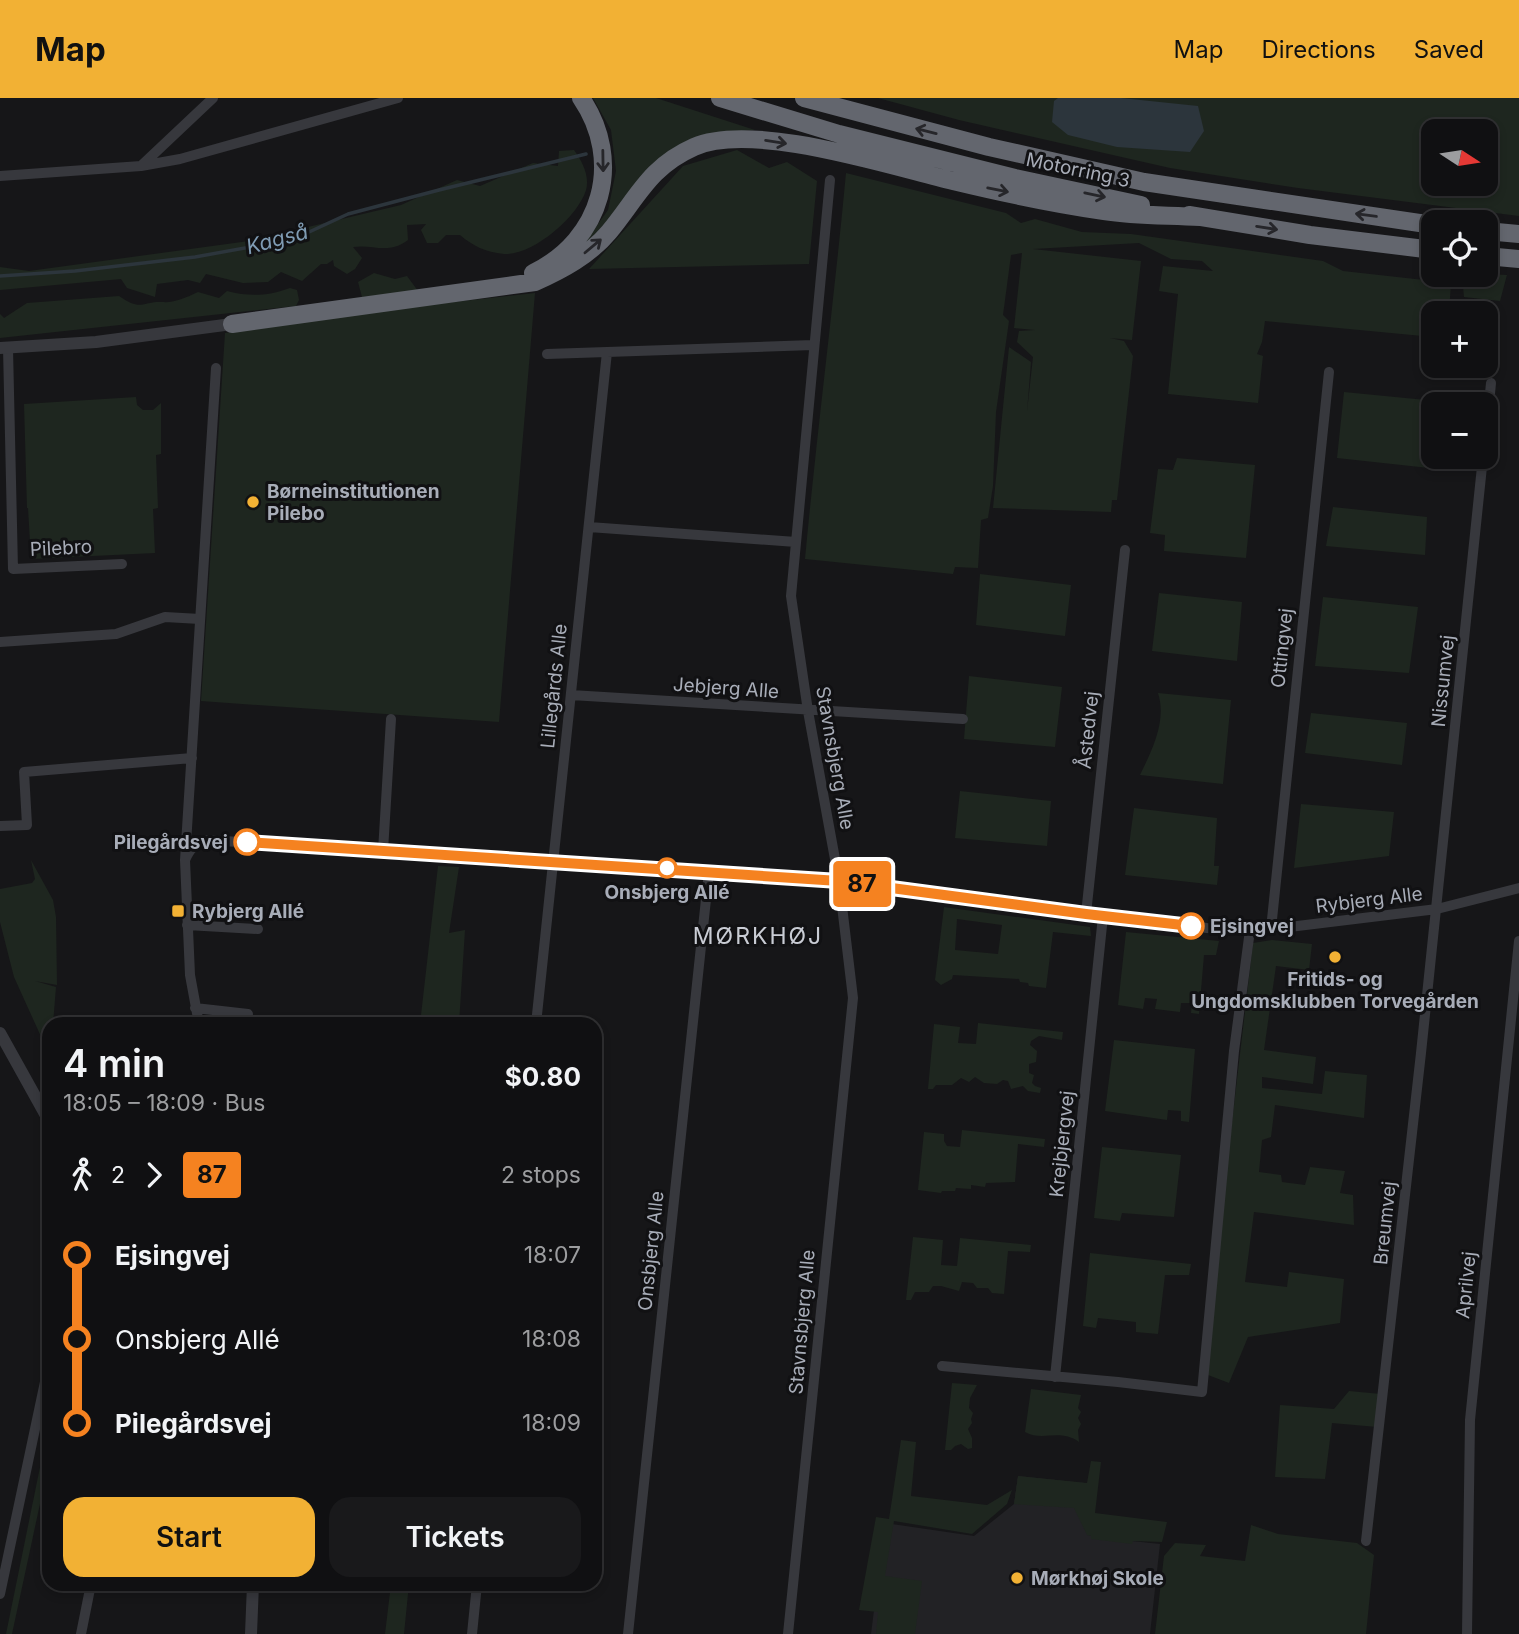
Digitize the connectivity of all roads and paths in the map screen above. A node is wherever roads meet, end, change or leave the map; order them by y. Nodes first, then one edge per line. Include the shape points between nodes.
1 (213, 98) edge
2 (398, 98) edge
3 (581, 98) edge
4 (720, 98) edge
5 (804, 98) edge
6 (141, 166) junction
7 (0, 176) edge
8 (830, 180) dead end
9 (1200, 217) junction
10 (1421, 223) edge
11 (1498, 232) edge
12 (1519, 234) edge
13 (1421, 249) edge
14 (1498, 257) edge
15 (1519, 259) edge
16 (511, 284) junction
17 (232, 324) joint
18 (813, 345) junction
19 (4, 348) edge
20 (607, 352) junction
21 (547, 354) dead end
22 (216, 368) dead end
23 (1329, 372) dead end
24 (1491, 383) dead end
25 (1490, 392) edge
26 (1482, 469) edge
27 (589, 527) junction
28 (796, 542) junction
29 (1125, 550) dead end
30 (122, 564) dead end
31 (200, 619) junction
32 (0, 642) edge
33 (571, 695) junction
34 (808, 711) junction
35 (391, 719) dead end
36 (963, 719) dead end
37 (192, 758) junction
38 (0, 826) edge
39 (383, 851) junction
40 (186, 860) junction
41 (553, 862) junction
42 (709, 871) junction
43 (839, 881) junction
44 (1519, 888) edge
45 (1437, 909) junction
46 (1086, 914) junction
47 (1103, 916) junction
48 (187, 925) junction
49 (258, 929) dead end
50 (1271, 929) junction
51 (1250, 930) junction
52 (1519, 941) edge
53 (195, 1008) junction
54 (248, 1014) dead end
55 (197, 1017) edge
56 (537, 1017) edge
57 (0, 1033) edge
58 (42, 1108) edge
59 (942, 1366) dead end
60 (1055, 1377) junction
61 (42, 1396) edge
62 (1366, 1541) dead end
63 (90, 1591) edge
64 (253, 1591) edge
65 (476, 1591) edge
66 (0, 1594) edge
67 (81, 1634) edge
68 (251, 1634) edge
69 (472, 1634) edge
70 (628, 1634) edge
71 (788, 1634) edge
72 (1466, 1634) edge

1 - 6 street
2 - 6 street
3 -> 16 highway via 603,144 598,202 585,228 566,250
4 -> 9 highway, Motorring 3 via 974,168
10 -> 5 highway, Motorring 3 via 1144,182
6 - 7 street
8 - 18 street, Stavnsbjerg Alle
9 -> 13 highway, Motorring 3
16 -> 9 highway via 535,282 568,268 608,234 667,160 696,145 723,139 752,138 818,148 1105,212
11 - 12 highway
14 - 15 highway
16 - 17 highway
17 - 19 street, Pilebro via 96,342
18 - 20 street
18 - 28 street, Stavnsbjerg Alle
19 - 30 street, Pilebro via 13,569
20 - 21 street
20 - 27 street, Lillegårds Alle
22 - 31 street
23 - 50 street, Ottingvej
24 - 25 street
26 - 45 street, Nissumvej
27 - 28 street
27 - 33 street, Lillegårds Alle
28 - 34 street, Stavnsbjerg Alle via 791,596
29 - 46 street, Åstedvej
31 - 32 street via 165,617 116,634
31 - 37 street
33 - 34 street, Jebjerg Alle
33 - 41 street, Lillegårds Alle
34 - 36 street, Jebjerg Alle
34 - 43 street, Stavnsbjerg Alle
35 - 39 street
37 - 38 street via 24,772 27,825
37 - 40 street
39 - 40 street, Rybjerg Alle via 208,839 189,851
39 - 41 street, Rybjerg Alle
40 - 48 street
41 - 42 street, Rybjerg Alle
41 - 56 street, Lillegårds Alle
42 - 43 street, Rybjerg Alle
42 - 70 street, Onsbjerg Alle
43 - 46 street, Rybjerg Alle
43 - 71 street, Stavnsbjerg Alle via 853,998
44 - 45 street, Rybjerg Alle
45 - 50 street, Rybjerg Alle
45 - 62 street, Breumvej
46 - 47 street, Rybjerg Alle
47 - 51 street, Rybjerg Alle
47 - 60 street, Krejbjergvej
48 - 49 street
48 - 53 street
50 - 51 street, Rybjerg Alle
51 - 60 street via 1202,1392
52 - 72 street, Aprilvej via 1470,1420
53 - 54 street
53 - 55 street
57 - 58 street
59 - 60 street
61 - 66 street
63 - 67 street
64 - 68 street
65 - 69 street

